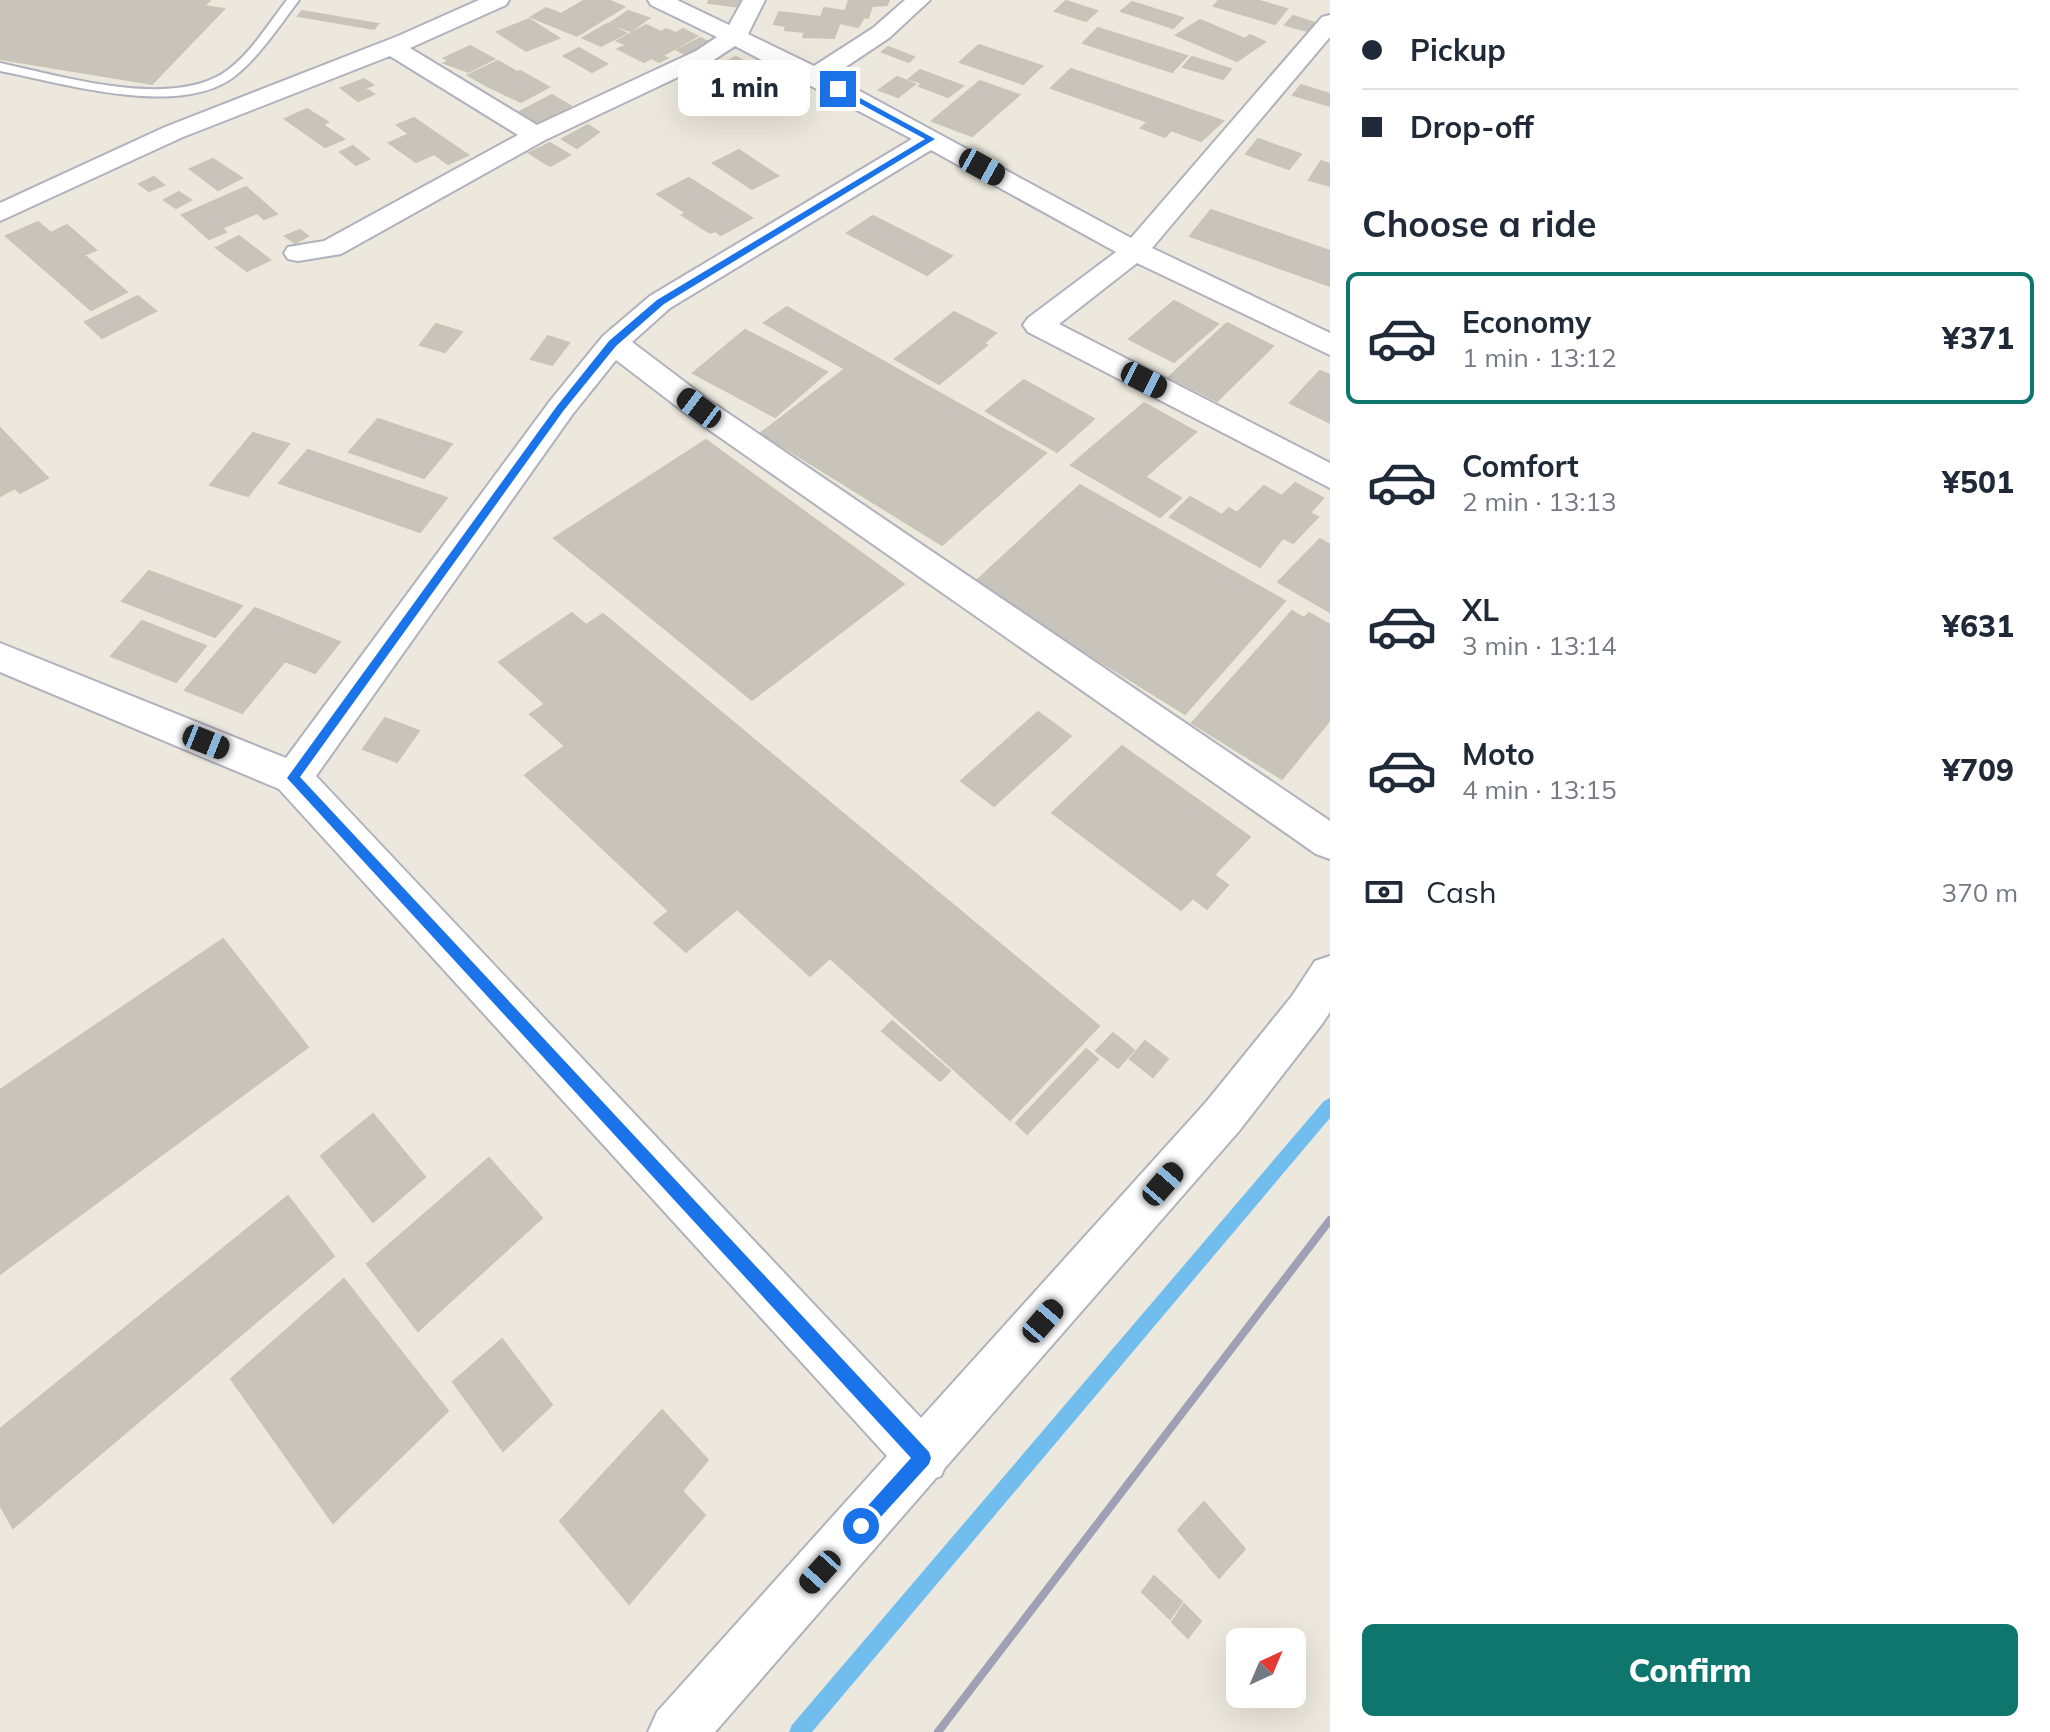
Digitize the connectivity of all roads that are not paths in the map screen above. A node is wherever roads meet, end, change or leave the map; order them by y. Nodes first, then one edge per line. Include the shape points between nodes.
1 (293, 0) edge
2 (498, 0) edge
3 (659, 0) edge
4 (754, 0) edge
5 (919, 0) edge
6 (1330, 22) edge
7 (735, 36) junction
8 (392, 47) junction
9 (1303, 54) junction
10 (1330, 62) edge
11 (0, 67) edge
12 (815, 76) junction
13 (536, 135) junction
14 (931, 139) junction
15 (0, 213) edge
16 (1135, 251) junction
17 (298, 253) dead end
18 (613, 343) junction
19 (1330, 345) edge
20 (1330, 477) edge
21 (0, 657) edge
22 (293, 778) junction
23 (1330, 842) edge
24 (1330, 975) edge
25 (923, 1458) junction
26 (677, 1732) edge

1 - 11 lane via 227,76 201,86 156,94
2 - 8 street
3 - 7 street
4 - 7 street
5 - 12 street via 881,33
6 - 9 street
7 - 12 street
7 - 13 street
8 - 13 street
8 - 15 street via 174,132
9 - 10 street
9 - 16 street
12 - 14 street
13 - 17 street via 331,248
14 - 16 street
14 - 18 street via 660,302
16 - 19 street
16 - 20 street via 1038,325
18 - 22 street
18 - 23 street via 712,417
21 - 22 street
22 - 25 street
24 - 25 street via 1223,1116
25 - 26 street

